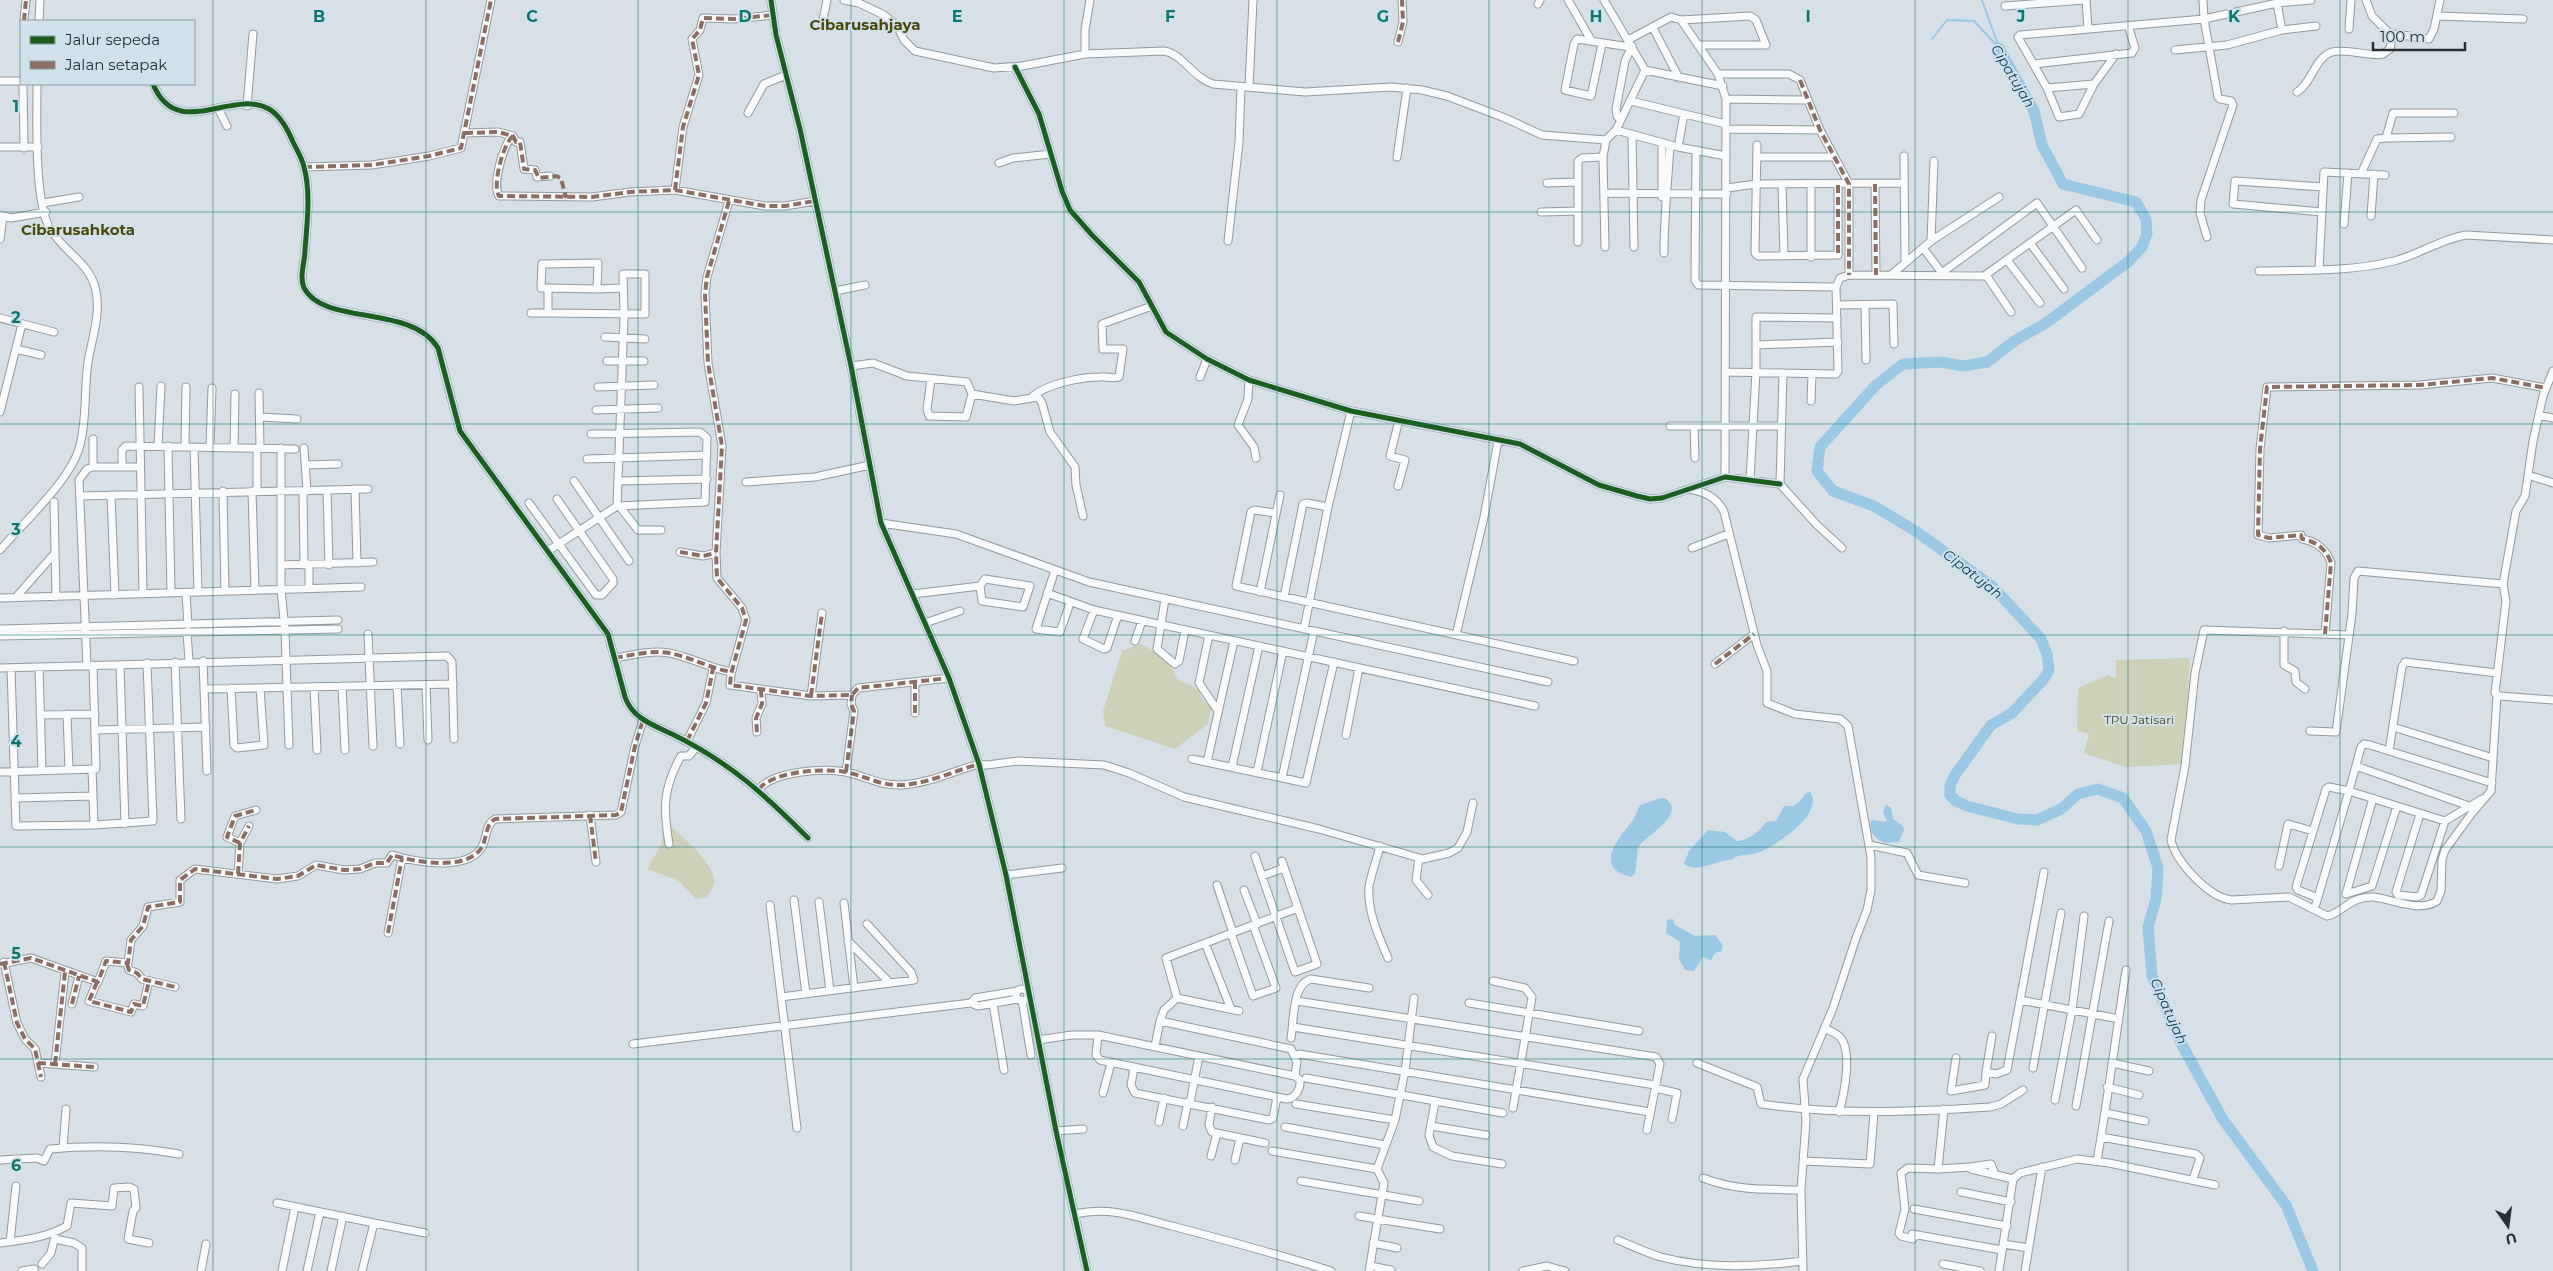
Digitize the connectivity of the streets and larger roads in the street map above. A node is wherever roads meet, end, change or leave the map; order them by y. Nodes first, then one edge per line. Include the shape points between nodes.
1 (26, 0) edge
2 (40, 0) edge
3 (491, 0) edge
4 (771, 0) edge
5 (826, 0) edge
6 (844, 0) edge
7 (1090, 0) edge
8 (1253, 0) edge
9 (1402, 0) edge
10 (1568, 0) edge
11 (1604, 0) edge
12 (2085, 0) edge
13 (2203, 0) edge
14 (2311, 0) edge
15 (2351, 0) edge
16 (2366, 0) edge
17 (2440, 0) edge
18 (2055, 1) edge
19 (2277, 3) junction
20 (2006, 6) dead end
21 (773, 15) junction
22 (2437, 16) junction
23 (2204, 19) junction
24 (2523, 19) dead end
25 (24, 20) edge
26 (39, 20) edge
27 (823, 20) dead end
28 (1681, 20) junction
29 (2128, 25) junction
30 (2316, 26) dead end
31 (1653, 28) junction
32 (2088, 29) junction
33 (2349, 29) dead end
34 (2282, 30) junction
35 (253, 34) dead end
36 (2392, 36) junction
37 (1591, 40) junction
38 (1398, 42) dead end
39 (1602, 44) junction
40 (1630, 44) junction
41 (1698, 45) junction
42 (2208, 48) junction
43 (2175, 50) dead end
44 (1085, 54) junction
45 (2116, 54) junction
46 (2034, 64) junction
47 (1015, 67) junction
48 (1646, 70) junction
49 (1718, 74) junction
50 (786, 75) junction
51 (1679, 78) junction
52 (20, 80) edge
53 (0, 81) edge
54 (2094, 84) junction
55 (23, 85) edge
56 (37, 85) edge
57 (154, 85) edge
58 (1723, 86) junction
59 (1241, 87) junction
60 (1250, 88) junction
61 (1407, 88) junction
62 (2047, 88) junction
63 (2297, 92) dead end
64 (1726, 99) junction
65 (1806, 100) junction
66 (1631, 101) junction
67 (247, 106) junction
68 (220, 113) junction
69 (748, 113) dead end
70 (2454, 113) dead end
71 (1684, 114) junction
72 (1620, 120) junction
73 (227, 126) dead end
74 (1727, 127) junction
75 (1616, 130) junction
76 (1820, 130) junction
77 (465, 133) junction
78 (1632, 134) junction
79 (513, 136) junction
80 (2451, 137) dead end
81 (2386, 138) junction
82 (1606, 140) junction
83 (1666, 144) junction
84 (1757, 146) dead end
85 (0, 147) edge
86 (37, 147) junction
87 (1678, 147) junction
88 (25, 148) junction
89 (1696, 150) junction
90 (1051, 154) junction
91 (1726, 156) junction
92 (1904, 156) dead end
93 (1603, 157) junction
94 (1757, 157) junction
95 (1834, 157) junction
96 (1397, 158) dead end
97 (1934, 161) dead end
98 (999, 163) dead end
99 (304, 167) junction
100 (2348, 173) junction
101 (2361, 174) junction
102 (2374, 174) junction
103 (2385, 175) dead end
104 (550, 176) dead end
105 (1577, 182) junction
106 (1547, 183) dead end
107 (1756, 184) junction
108 (1849, 184) junction
109 (1875, 184) junction
110 (1902, 184) junction
111 (1782, 185) junction
112 (1811, 185) junction
113 (1838, 185) junction
114 (2323, 186) junction
115 (675, 190) junction
116 (1727, 191) junction
117 (1632, 192) junction
118 (1604, 193) junction
119 (1664, 193) junction
120 (1696, 194) junction
121 (1999, 196) dead end
122 (79, 197) dead end
123 (729, 201) junction
124 (815, 201) junction
125 (44, 204) junction
126 (1578, 211) junction
127 (45, 212) junction
128 (1540, 212) dead end
129 (2322, 212) junction
130 (2, 216) edge
131 (2371, 216) dead end
132 (2344, 224) dead end
133 (2053, 225) junction
134 (2207, 238) dead end
135 (0, 239) edge
136 (2098, 240) dead end
137 (2553, 240) edge
138 (1228, 241) dead end
139 (1578, 242) dead end
140 (1931, 242) junction
141 (2030, 242) junction
142 (1634, 247) dead end
143 (1605, 248) dead end
144 (1923, 248) junction
145 (1664, 253) dead end
146 (1784, 256) junction
147 (1811, 257) junction
148 (2007, 260) junction
149 (1905, 262) junction
150 (2082, 268) dead end
151 (2319, 269) junction
152 (2259, 271) dead end
153 (1941, 274) junction
154 (1849, 275) junction
155 (1876, 275) junction
156 (1891, 275) junction
157 (1986, 275) junction
158 (865, 285) dead end
159 (1726, 287) junction
160 (1836, 287) junction
161 (548, 288) junction
162 (624, 288) junction
163 (597, 289) junction
164 (2064, 289) dead end
165 (835, 291) junction
166 (2040, 303) dead end
167 (1838, 305) junction
168 (1865, 305) junction
169 (1152, 306) junction
170 (2011, 312) dead end
171 (531, 313) dead end
172 (548, 313) junction
173 (624, 314) junction
174 (0, 318) edge
175 (1837, 318) junction
176 (22, 324) junction
177 (54, 332) dead end
178 (605, 337) dead end
179 (624, 338) junction
180 (645, 339) dead end
181 (1838, 342) junction
182 (1894, 344) dead end
183 (1756, 345) junction
184 (16, 349) junction
185 (41, 355) dead end
186 (1207, 359) junction
187 (1866, 360) dead end
188 (607, 361) dead end
189 (624, 361) junction
190 (644, 361) dead end
191 (851, 366) junction
192 (2553, 371) edge
193 (1725, 372) junction
194 (1756, 372) junction
195 (1783, 373) junction
196 (1812, 374) junction
197 (1200, 377) dead end
198 (931, 379) junction
199 (1249, 380) junction
200 (654, 385) dead end
201 (161, 386) dead end
202 (186, 386) dead end
203 (598, 386) dead end
204 (623, 386) junction
205 (140, 387) dead end
206 (212, 388) dead end
207 (2546, 388) junction
208 (260, 392) dead end
209 (235, 394) dead end
210 (972, 394) junction
211 (1033, 396) junction
212 (1811, 401) dead end
213 (658, 408) dead end
214 (596, 410) dead end
215 (622, 411) junction
216 (1351, 411) junction
217 (0, 412) edge
218 (2539, 415) junction
219 (260, 417) junction
220 (2553, 418) edge
221 (297, 419) dead end
222 (1399, 420) junction
223 (1670, 426) dead end
224 (1694, 426) junction
225 (1724, 426) junction
226 (1754, 426) junction
227 (1782, 426) junction
228 (621, 432) junction
229 (591, 434) dead end
230 (93, 439) dead end
231 (1498, 441) junction
232 (158, 446) junction
233 (168, 446) junction
234 (185, 446) junction
235 (194, 446) junction
236 (210, 446) junction
237 (139, 447) junction
238 (234, 447) junction
239 (259, 448) junction
240 (280, 448) junction
241 (304, 448) dead end
242 (295, 449) dead end
243 (707, 455) junction
244 (620, 458) junction
245 (1256, 458) dead end
246 (1695, 458) dead end
247 (587, 459) dead end
248 (338, 464) dead end
249 (306, 465) junction
250 (870, 465) junction
251 (139, 466) junction
252 (93, 467) junction
253 (122, 467) junction
254 (2528, 475) junction
255 (1725, 477) junction
256 (707, 479) junction
257 (1750, 480) junction
258 (574, 481) dead end
259 (618, 481) junction
260 (746, 482) dead end
261 (2553, 483) edge
262 (1780, 484) junction
263 (1398, 486) dead end
264 (368, 489) dead end
265 (1688, 489) junction
266 (327, 490) junction
267 (355, 490) junction
268 (223, 491) junction
269 (254, 491) junction
270 (280, 491) junction
271 (305, 491) junction
272 (195, 492) junction
273 (169, 493) junction
274 (140, 494) junction
275 (111, 495) junction
276 (1280, 495) dead end
277 (80, 496) junction
278 (557, 499) dead end
279 (54, 502) dead end
280 (529, 503) dead end
281 (619, 507) junction
282 (1328, 507) junction
283 (1276, 513) junction
284 (1083, 516) dead end
285 (599, 518) junction
286 (881, 522) junction
287 (638, 530) junction
288 (661, 530) dead end
289 (578, 531) junction
290 (1728, 534) junction
291 (643, 538) dead end
292 (559, 544) junction
293 (1692, 548) dead end
294 (1842, 548) dead end
295 (0, 550) edge
296 (548, 551) junction
297 (680, 552) dead end
298 (55, 553) junction
299 (716, 554) junction
300 (629, 561) dead end
301 (373, 562) dead end
302 (357, 563) junction
303 (281, 565) junction
304 (306, 565) junction
305 (329, 565) junction
306 (1056, 570) junction
307 (2503, 584) junction
308 (980, 586) junction
309 (361, 587) dead end
310 (309, 588) junction
311 (281, 589) junction
312 (255, 590) junction
313 (225, 591) junction
314 (186, 592) junction
315 (198, 592) junction
316 (1260, 592) junction
317 (171, 593) junction
318 (1047, 593) junction
319 (143, 594) junction
320 (913, 594) junction
321 (115, 595) junction
322 (17, 596) junction
323 (84, 596) junction
324 (56, 597) junction
325 (1284, 597) junction
326 (0, 598) edge
327 (1165, 599) junction
328 (1070, 603) junction
329 (1310, 603) junction
330 (1094, 610) junction
331 (960, 611) dead end
332 (822, 614) dead end
333 (1118, 615) junction
334 (338, 620) dead end
335 (1142, 621) junction
336 (925, 623) junction
337 (1161, 625) junction
338 (285, 626) junction
339 (187, 628) junction
340 (0, 629) edge
341 (338, 629) dead end
342 (1304, 629) junction
343 (1184, 630) junction
344 (86, 631) junction
345 (1314, 631) junction
346 (2284, 631) junction
347 (368, 634) dead end
348 (1754, 634) junction
349 (2325, 634) junction
350 (2349, 634) junction
351 (1209, 635) junction
352 (1456, 635) junction
353 (0, 636) edge
354 (1135, 641) dead end
355 (1234, 641) junction
356 (1259, 646) junction
357 (1284, 652) junction
358 (370, 657) junction
359 (1308, 657) junction
360 (615, 658) junction
361 (286, 660) junction
362 (189, 661) junction
363 (203, 661) junction
364 (1574, 661) dead end
365 (175, 662) junction
366 (1334, 662) junction
367 (147, 663) junction
368 (1715, 664) dead end
369 (90, 665) junction
370 (120, 665) junction
371 (39, 667) junction
372 (0, 668) edge
373 (11, 668) junction
374 (1359, 668) junction
375 (713, 669) junction
376 (732, 672) junction
377 (2497, 673) junction
378 (949, 678) junction
379 (1548, 682) dead end
380 (916, 683) junction
381 (453, 684) junction
382 (397, 685) junction
383 (426, 685) junction
384 (288, 686) junction
385 (342, 686) junction
386 (371, 686) junction
387 (314, 687) junction
388 (231, 688) junction
389 (260, 688) junction
390 (205, 689) junction
391 (2305, 689) dead end
392 (761, 691) junction
393 (852, 695) junction
394 (2497, 695) junction
395 (812, 696) junction
396 (2553, 700) edge
397 (1535, 706) dead end
398 (1218, 711) junction
399 (915, 713) dead end
400 (68, 714) junction
401 (95, 714) junction
402 (40, 715) junction
403 (643, 720) junction
404 (206, 727) junction
405 (2392, 727) junction
406 (150, 728) junction
407 (178, 728) junction
408 (123, 729) junction
409 (95, 730) junction
410 (2310, 731) dead end
411 (757, 732) dead end
412 (1346, 735) dead end
413 (454, 738) dead end
414 (428, 740) dead end
415 (687, 742) junction
416 (400, 744) dead end
417 (289, 746) dead end
418 (373, 746) dead end
419 (696, 747) junction
420 (317, 750) dead end
421 (345, 750) dead end
422 (2389, 751) junction
423 (2493, 758) junction
424 (1192, 759) dead end
425 (1207, 762) junction
426 (979, 764) junction
427 (2356, 766) junction
428 (1232, 767) junction
429 (92, 769) junction
430 (42, 770) junction
431 (69, 770) junction
432 (14, 771) junction
433 (207, 771) dead end
434 (0, 772) edge
435 (846, 772) junction
436 (1256, 772) junction
437 (1282, 778) junction
438 (2492, 783) junction
439 (759, 789) junction
440 (2349, 791) junction
441 (93, 796) junction
442 (15, 798) junction
443 (2373, 798) junction
444 (2486, 798) junction
445 (1473, 804) dead end
446 (2397, 806) junction
447 (2469, 806) junction
448 (256, 810) dead end
449 (2420, 814) junction
450 (590, 815) junction
451 (180, 819) dead end
452 (2445, 821) junction
453 (125, 824) junction
454 (94, 825) junction
455 (248, 826) dead end
456 (2313, 830) junction
457 (808, 838) dead end
458 (240, 843) junction
459 (669, 844) dead end
460 (1380, 846) junction
461 (1869, 846) junction
462 (1255, 856) dead end
463 (402, 858) junction
464 (1419, 858) junction
465 (596, 862) dead end
466 (2279, 866) dead end
467 (1062, 868) dead end
468 (2044, 872) dead end
469 (238, 874) junction
470 (1006, 875) junction
471 (1262, 876) junction
472 (1965, 883) dead end
473 (1216, 885) dead end
474 (1244, 890) dead end
475 (1428, 895) dead end
476 (794, 900) dead end
477 (819, 902) dead end
478 (844, 903) dead end
479 (770, 905) dead end
480 (1298, 908) junction
481 (2061, 913) dead end
482 (2084, 916) dead end
483 (1275, 917) junction
484 (2109, 921) dead end
485 (867, 924) dead end
486 (1255, 924) junction
487 (388, 933) dead end
488 (1232, 933) junction
489 (848, 941) junction
490 (1205, 943) junction
491 (1388, 958) dead end
492 (2, 963) edge
493 (127, 964) junction
494 (2126, 970) dead end
495 (65, 972) junction
496 (79, 976) junction
497 (149, 981) junction
498 (1492, 981) dead end
499 (97, 982) junction
500 (890, 983) junction
501 (175, 987) dead end
502 (854, 988) junction
503 (1023, 988) junction
504 (1369, 988) dead end
505 (830, 991) junction
506 (806, 994) junction
507 (781, 997) junction
508 (1177, 998) junction
509 (1414, 998) dead end
510 (1024, 1000) junction
511 (2020, 1000) junction
512 (1297, 1001) junction
513 (974, 1003) junction
514 (1469, 1003) dead end
515 (72, 1004) dead end
516 (993, 1004) junction
517 (2045, 1004) junction
518 (2072, 1010) junction
519 (1529, 1013) junction
520 (2093, 1013) junction
521 (2118, 1019) junction
522 (1412, 1020) junction
523 (1160, 1021) junction
524 (784, 1025) junction
525 (1293, 1027) junction
526 (1826, 1029) junction
527 (1639, 1030) dead end
528 (1098, 1035) junction
529 (1992, 1036) dead end
530 (1291, 1038) dead end
531 (1525, 1038) junction
532 (1038, 1040) junction
533 (633, 1044) dead end
534 (1155, 1046) junction
535 (1408, 1046) junction
536 (1299, 1054) dead end
537 (1031, 1055) dead end
538 (1199, 1056) junction
539 (1956, 1058) dead end
540 (38, 1063) junction
541 (1111, 1063) junction
542 (1697, 1063) dead end
543 (2112, 1063) junction
544 (54, 1064) junction
545 (1521, 1064) junction
546 (94, 1067) dead end
547 (1134, 1068) junction
548 (2033, 1068) dead end
549 (1004, 1070) dead end
550 (2150, 1071) dead end
551 (1405, 1072) junction
552 (1986, 1072) junction
553 (1295, 1076) junction
554 (41, 1077) dead end
555 (1306, 1078) dead end
556 (1194, 1080) junction
557 (1655, 1086) junction
558 (2107, 1087) junction
559 (1517, 1090) junction
560 (2023, 1090) dead end
561 (1103, 1093) dead end
562 (2140, 1095) dead end
563 (1400, 1096) junction
564 (1277, 1097) junction
565 (1164, 1098) junction
566 (2055, 1100) dead end
567 (1434, 1102) junction
568 (1189, 1103) junction
569 (1296, 1104) dead end
570 (2076, 1106) dead end
571 (1212, 1107) junction
572 (1514, 1108) dead end
573 (66, 1109) dead end
574 (1944, 1109) junction
575 (1806, 1110) junction
576 (1650, 1112) junction
577 (1840, 1112) junction
578 (1874, 1112) junction
579 (1503, 1113) dead end
580 (2106, 1113) junction
581 (1672, 1119) dead end
582 (1395, 1120) junction
583 (2145, 1120) dead end
584 (1159, 1122) dead end
585 (1183, 1126) dead end
586 (1431, 1126) junction
587 (1285, 1127) dead end
588 (797, 1128) dead end
589 (1083, 1129) dead end
590 (1647, 1130) dead end
591 (1056, 1131) junction
592 (1217, 1133) junction
593 (1486, 1135) dead end
594 (2101, 1137) junction
595 (1240, 1138) junction
596 (1265, 1143) dead end
597 (1385, 1145) junction
598 (63, 1148) junction
599 (1272, 1151) dead end
600 (179, 1154) dead end
601 (1211, 1156) dead end
602 (0, 1160) edge
603 (1235, 1160) dead end
604 (1803, 1160) junction
605 (2096, 1161) junction
606 (1502, 1164) dead end
607 (2042, 1167) junction
608 (1377, 1169) junction
609 (1938, 1169) junction
610 (1703, 1178) dead end
611 (2013, 1179) junction
612 (2193, 1179) junction
613 (1301, 1181) dead end
614 (2215, 1185) dead end
615 (16, 1186) dead end
616 (1801, 1190) junction
617 (1960, 1192) dead end
618 (1381, 1194) junction
619 (1419, 1201) dead end
620 (2011, 1202) junction
621 (277, 1203) dead end
622 (295, 1207) junction
623 (1914, 1209) dead end
624 (320, 1212) junction
625 (1074, 1214) junction
626 (343, 1216) junction
627 (1359, 1216) dead end
628 (1376, 1218) junction
629 (374, 1223) junction
630 (2006, 1226) junction
631 (1440, 1229) dead end
632 (425, 1233) dead end
633 (55, 1235) junction
634 (1618, 1240) dead end
635 (10, 1242) junction
636 (150, 1242) dead end
637 (1373, 1243) junction
638 (0, 1244) edge
639 (206, 1244) dead end
640 (2003, 1247) junction
641 (1397, 1248) dead end
642 (2029, 1248) junction
643 (1803, 1261) junction
644 (42, 1264) dead end
645 (1943, 1264) dead end
646 (1369, 1268) edge
647 (34, 1269) dead end
648 (1391, 1270) edge
649 (22, 1271) edge
650 (82, 1271) edge
651 (201, 1271) edge
652 (282, 1271) edge
653 (307, 1271) edge
654 (331, 1271) edge
655 (362, 1271) edge
656 (1087, 1271) edge
657 (1331, 1271) edge
658 (1523, 1271) edge
659 (1565, 1271) edge
660 (1802, 1271) edge
661 (1980, 1271) edge
662 (1999, 1271) edge
663 (2025, 1271) edge

1 - 25 street
2 - 26 street
3 - 77 street
4 - 21 street
5 - 27 street
6 - 47 street via 884,15 897,26 914,51 994,68
7 - 44 street
8 - 60 street
9 - 38 street via 1403,22
10 - 37 street
11 - 40 street
12 - 18 street
12 - 32 street
13 - 23 street
14 - 19 street
15 - 33 street
16 - 36 street via 2372,16
17 - 22 street
18 - 20 street
19 - 23 street
19 - 34 street
21 - 50 street
21 - 115 street via 703,18 700,30 692,39 699,75 683,127
22 - 24 street
22 - 36 street via 2429,38
23 - 29 street
23 - 42 street
28 - 31 street via 1671,17
28 - 41 street
28 - 41 street via 1752,17 1766,45
29 - 32 street
29 - 45 street via 2134,50 2129,54
30 - 34 street
31 - 40 street
31 - 51 street
32 - 46 street via 2019,35
34 - 42 street
35 - 67 street
36 - 63 street via 2391,47 2382,54 2338,52 2326,55 2308,83
37 - 39 street
37 - 39 street via 1576,40 1565,90 1591,96
39 - 40 street
40 - 48 street
40 - 72 street via 1616,112
41 - 49 street
42 - 43 street
42 - 134 street via 2218,98 2231,101 2233,105 2201,200 2200,213
44 - 47 street
44 - 59 street via 1168,51 1203,80
45 - 46 street
45 - 54 street
46 - 62 street
47 - 90 street via 1039,114
48 - 51 street
48 - 66 street
49 - 58 street
49 - 65 street via 1794,75 1800,80
50 - 69 street via 764,84
50 - 124 street
51 - 58 street
52 - 53 street
54 - 62 street
54 - 62 street via 2079,114 2062,117 2058,116
55 - 88 street
56 - 86 street
57 - 68 street via 165,102 177,109 193,113
58 - 64 street
59 - 60 street
59 - 138 street via 1239,142
60 - 61 street via 1305,92
61 - 82 street via 1447,96 1542,135
61 - 96 street
64 - 65 street
64 - 74 street
65 - 76 street
66 - 71 street
66 - 72 street
67 - 68 street
67 - 99 street via 263,107 278,117 291,136
68 - 73 street
70 - 81 street via 2393,113
71 - 74 street
71 - 87 street
72 - 75 street
74 - 76 street
74 - 91 street
75 - 78 street
75 - 82 street
76 - 95 street
77 - 79 street via 498,132
77 - 99 street via 460,149 436,155 372,165
78 - 83 street
78 - 117 street
79 - 104 street via 516,142 520,142 524,169 535,170 538,178
79 - 115 street via 508,140 498,173 496,187 499,196 574,198
80 - 81 street
81 - 101 street via 2376,139
82 - 93 street
83 - 87 street
83 - 119 street
84 - 94 street
85 - 88 street
86 - 88 street
86 - 125 street
87 - 89 street
89 - 91 street
89 - 120 street
90 - 98 street via 1013,158
90 - 169 street via 1070,210 1133,274
91 - 116 street
92 - 110 street
93 - 105 street via 1579,159
93 - 118 street
94 - 95 street
94 - 107 street
95 - 108 street
97 - 140 street
99 - 296 street via 307,195 304,287 327,305 403,322 433,340 438,348 460,431
100 - 101 street
100 - 114 street via 2324,172
100 - 132 street
101 - 102 street
102 - 103 street
102 - 131 street
105 - 106 street
105 - 126 street
107 - 111 street
107 - 116 street
107 - 146 street via 1756,254
108 - 109 street
108 - 113 street
108 - 154 street
109 - 110 street
109 - 155 street
110 - 149 street
111 - 112 street
111 - 146 street
112 - 113 street
112 - 147 street
113 - 147 street via 1839,254
114 - 129 street
114 - 129 street via 2235,181 2233,204
115 - 123 street
116 - 120 street
116 - 159 street
117 - 118 street
117 - 119 street
117 - 142 street
118 - 143 street
119 - 120 street
119 - 145 street
120 - 159 street via 1695,283
121 - 140 street
122 - 125 street
123 - 124 street via 776,206
123 - 299 street via 705,294 708,363 722,446
124 - 165 street
125 - 127 street
126 - 128 street
126 - 139 street
127 - 130 street via 16,218
127 - 295 street via 60,243 86,268 96,294 97,316 88,363 82,436 76,458 62,479
129 - 151 street
130 - 135 street
133 - 136 street via 2077,210
133 - 141 street
133 - 150 street
133 - 153 street via 2037,203
137 - 151 street via 2463,236 2394,261
140 - 144 street
141 - 148 street
141 - 164 street
144 - 149 street
144 - 153 street
146 - 147 street
148 - 157 street
148 - 166 street
149 - 156 street
151 - 152 street
153 - 156 street
153 - 157 street
154 - 155 street
154 - 160 street via 1840,278
155 - 156 street
157 - 170 street
158 - 165 street
159 - 160 street
159 - 193 street
160 - 167 street
161 - 163 street
161 - 163 street via 541,288 542,264 598,263
161 - 172 street
162 - 163 street
162 - 173 street
162 - 173 street via 623,274 645,274 645,314
165 - 191 street
167 - 168 street
167 - 175 street
168 - 182 street via 1893,304
168 - 187 street
169 - 186 street via 1162,328 1171,337
169 - 211 street via 1102,324 1103,348 1123,349 1119,377 1098,376 1057,384 1043,388
171 - 172 street
172 - 173 street
173 - 179 street
174 - 176 street
175 - 181 street
175 - 183 street via 1758,316 1755,319
176 - 177 street
176 - 184 street
178 - 179 street
179 - 180 street
179 - 189 street
181 - 183 street
181 - 196 street via 1837,374
183 - 194 street
184 - 185 street
184 - 217 street
186 - 197 street
186 - 199 street
188 - 189 street
189 - 190 street
189 - 204 street
191 - 198 street via 873,363 903,376
191 - 250 street
192 - 207 street
193 - 194 street
193 - 225 street
194 - 195 street
194 - 226 street
195 - 196 street
195 - 227 street
196 - 212 street
198 - 210 street via 967,382
198 - 210 street via 927,412 930,416 966,417
199 - 216 street
199 - 245 street via 1248,399 1238,425 1254,447
200 - 204 street
201 - 232 street
202 - 234 street
203 - 204 street
204 - 215 street
205 - 237 street
206 - 236 street
207 - 218 street
207 - 349 street via 2492,378 2420,386 2267,387 2260,449 2258,535 2269,538 2301,535 2302,539 2312,540 2330,558
208 - 219 street
209 - 238 street
210 - 211 street via 1014,401
211 - 284 street via 1041,399 1050,432 1075,467
213 - 215 street
214 - 215 street
215 - 228 street
216 - 222 street
216 - 282 street
218 - 220 street
218 - 254 street
219 - 221 street
219 - 239 street
222 - 231 street
222 - 263 street via 1390,456 1405,460
223 - 224 street
224 - 225 street
224 - 246 street
225 - 226 street
225 - 255 street
226 - 227 street
226 - 257 street
227 - 262 street
228 - 229 street
228 - 243 street via 703,432 707,438
228 - 244 street
230 - 252 street
231 - 265 street via 1531,448 1582,478 1614,491 1656,499
231 - 352 street
232 - 233 street
232 - 237 street
233 - 234 street
233 - 273 street
234 - 235 street
235 - 236 street
235 - 272 street
236 - 238 street
237 - 251 street
237 - 253 street via 123,448
238 - 239 street
239 - 240 street
239 - 269 street
240 - 242 street
240 - 270 street
241 - 249 street
243 - 244 street
243 - 256 street
244 - 247 street
244 - 259 street
248 - 249 street
249 - 271 street
250 - 260 street via 814,477
250 - 286 street
251 - 253 street
251 - 274 street
252 - 253 street
252 - 277 street via 87,469 80,480
254 - 261 street
254 - 307 street via 2525,496 2516,511
255 - 257 street
255 - 265 street
256 - 259 street
256 - 281 street via 703,503
257 - 262 street
258 - 285 street
259 - 281 street
262 - 294 street
264 - 267 street
265 - 290 street via 1703,492 1718,502 1724,512
266 - 267 street
266 - 271 street
266 - 305 street
267 - 302 street
268 - 269 street
268 - 272 street
268 - 313 street
269 - 270 street
269 - 312 street
270 - 271 street
270 - 303 street
271 - 304 street
272 - 273 street
272 - 315 street
273 - 274 street
273 - 317 street
274 - 275 street
274 - 319 street
275 - 277 street
275 - 321 street
276 - 283 street
277 - 323 street
278 - 289 street
279 - 298 street
280 - 292 street
281 - 285 street
281 - 287 street
282 - 325 street via 1303,504
282 - 329 street
283 - 316 street
283 - 316 street via 1251,512 1236,585
285 - 289 street
285 - 300 street
286 - 306 street via 952,533
286 - 320 street
287 - 288 street
287 - 291 street
289 - 292 street
289 - 292 street via 614,579 603,594 596,595
290 - 293 street
290 - 348 street
292 - 296 street
296 - 360 street via 608,634
297 - 299 street via 703,556
298 - 322 street
298 - 324 street
299 - 376 street via 717,578 742,608 746,620
301 - 302 street
302 - 305 street
303 - 304 street
303 - 311 street
304 - 305 street
304 - 310 street
306 - 318 street
306 - 327 street via 1089,582
307 - 350 street via 2357,572
307 - 377 street via 2506,601
308 - 308 street via 982,601 1023,607 1030,586 985,579
308 - 320 street
309 - 310 street
310 - 311 street
311 - 312 street
311 - 338 street
312 - 313 street
313 - 315 street
314 - 315 street
314 - 317 street
314 - 339 street
316 - 325 street
317 - 319 street
318 - 328 street
318 - 328 street via 1035,627 1038,630 1060,632
319 - 321 street
320 - 336 street
321 - 323 street
322 - 324 street
322 - 326 street
323 - 324 street
323 - 344 street
325 - 329 street
327 - 337 street
327 - 342 street
328 - 330 street
329 - 342 street
329 - 352 street
330 - 333 street
330 - 333 street via 1083,639 1104,649
331 - 336 street
332 - 395 street
333 - 335 street
334 - 338 street
335 - 337 street
335 - 354 street
336 - 378 street
337 - 343 street
337 - 343 street via 1157,649 1175,664 1180,660
338 - 339 street
338 - 341 street
338 - 361 street
339 - 344 street
339 - 362 street
340 - 344 street
342 - 345 street
343 - 351 street
344 - 353 street
344 - 369 street
345 - 359 street
345 - 379 street
346 - 349 street
346 - 391 street via 2284,665 2294,670 2295,681
346 - 444 street via 2204,630 2195,673 2185,766 2171,833 2175,851 2192,875 2227,900 2290,897 2327,916 2368,897 2428,906 2440,897 2445,850
347 - 358 street
348 - 368 street
348 - 461 street via 1767,671 1768,703 1795,714 1840,719 1848,726
349 - 350 street
350 - 410 street via 2336,733
351 - 355 street
351 - 398 street via 1199,683
352 - 364 street
355 - 356 street
355 - 398 street
356 - 357 street
356 - 428 street
357 - 359 street
357 - 436 street
358 - 361 street
358 - 381 street via 447,656 452,661
358 - 386 street
359 - 366 street
359 - 437 street
360 - 375 street via 659,652
360 - 403 street via 627,702
361 - 363 street
361 - 384 street
362 - 363 street
362 - 365 street
363 - 390 street
365 - 367 street
365 - 407 street
366 - 374 street
366 - 437 street via 1308,782 1302,784
367 - 370 street
367 - 406 street
369 - 370 street
369 - 371 street
369 - 401 street
370 - 408 street
371 - 373 street
371 - 402 street
372 - 373 street
373 - 432 street
374 - 397 street
374 - 412 street
375 - 376 street
375 - 415 street via 706,703
376 - 392 street via 730,685
377 - 394 street
377 - 405 street via 2405,662
378 - 380 street
378 - 426 street
380 - 393 street via 858,688
380 - 399 street
381 - 383 street
381 - 413 street
382 - 383 street
382 - 386 street
382 - 416 street
383 - 414 street
384 - 387 street
384 - 389 street
384 - 417 street
385 - 386 street
385 - 387 street
385 - 421 street
386 - 418 street
387 - 420 street
388 - 389 street
388 - 389 street via 234,745 237,748 264,745
388 - 390 street
390 - 404 street
392 - 395 street
392 - 411 street
393 - 395 street
393 - 435 street via 854,711
394 - 396 street
394 - 423 street
398 - 425 street
400 - 401 street
400 - 402 street
400 - 431 street
401 - 409 street
402 - 430 street
403 - 415 street
403 - 450 street via 621,812 616,815
404 - 407 street
404 - 433 street
405 - 422 street
405 - 423 street
406 - 407 street
406 - 408 street
406 - 453 street via 153,821
407 - 451 street
408 - 409 street
408 - 453 street
409 - 429 street via 97,766
415 - 419 street
419 - 439 street
419 - 459 street via 689,756 681,756 669,778 664,807
422 - 427 street via 2364,744
422 - 438 street
423 - 438 street
424 - 425 street
425 - 428 street
426 - 435 street via 907,785 882,784
426 - 460 street via 1018,761 1104,765 1184,797
426 - 470 street
427 - 440 street
427 - 447 street
428 - 436 street
429 - 431 street
429 - 441 street
430 - 431 street
430 - 432 street
432 - 434 street
432 - 442 street
435 - 439 street via 788,775 765,782
436 - 437 street
438 - 444 street
439 - 457 street
440 - 443 street
440 - 456 street via 2327,788
440 - 456 street via 2317,901 2296,887
441 - 442 street
441 - 454 street
442 - 454 street via 16,826
443 - 446 street
443 - 446 street via 2346,894 2372,886
444 - 447 street
445 - 464 street via 1467,832 1458,848 1443,855
446 - 449 street
447 - 452 street
448 - 458 street via 234,816 227,837
449 - 452 street
449 - 452 street via 2396,892 2398,895 2421,895
450 - 463 street via 496,820 490,824 482,847 468,858 437,863
450 - 465 street
453 - 454 street
455 - 458 street
456 - 466 street via 2288,824
458 - 469 street
460 - 464 street
460 - 491 street via 1370,882 1370,897 1375,926
461 - 472 street via 1907,853 1918,875
461 - 526 street via 1872,871 1869,902
462 - 471 street
463 - 469 street via 392,855 387,863 375,863 360,870 312,866 298,876 277,879
463 - 487 street
464 - 475 street via 1416,880
467 - 470 street
468 - 511 street
469 - 493 street via 198,868 184,875 180,880 180,902 148,908 143,926 131,940
470 - 503 street
471 - 480 street via 1283,864
471 - 483 street
473 - 488 street
474 - 486 street
476 - 506 street
477 - 505 street
478 - 489 street
479 - 507 street
480 - 483 street
480 - 483 street via 1317,964 1296,972
481 - 517 street
482 - 518 street
483 - 486 street
484 - 520 street
485 - 500 street via 911,972 914,980
486 - 488 street
486 - 488 street via 1276,988 1253,996
488 - 490 street
489 - 500 street
489 - 502 street
490 - 508 street via 1166,958
490 - 508 street via 1235,1010
492 - 495 street via 31,958
492 - 540 street via 17,1023 25,1039 33,1045
493 - 497 street via 130,971
493 - 499 street via 106,961
494 - 521 street
495 - 496 street
495 - 544 street
496 - 499 street
496 - 515 street
497 - 499 street via 143,1006 134,1004 131,1012 89,1002
497 - 501 street
498 - 519 street via 1530,992
500 - 502 street
502 - 505 street
503 - 510 street
503 - 510 street
503 - 513 street
504 - 512 street via 1311,979 1301,986
505 - 506 street
506 - 507 street
507 - 524 street
508 - 523 street via 1164,1010
509 - 522 street
510 - 516 street
510 - 532 street
510 - 537 street
511 - 517 street
511 - 552 street via 2007,1070 1996,1074
512 - 522 street
512 - 525 street
513 - 516 street
513 - 524 street
514 - 519 street
516 - 549 street
517 - 518 street
517 - 548 street
518 - 520 street
518 - 566 street
519 - 527 street
519 - 531 street
520 - 521 street
520 - 570 street
521 - 543 street
522 - 531 street
522 - 535 street
523 - 534 street
523 - 553 street via 1291,1049 1297,1062
524 - 533 street
524 - 588 street
525 - 530 street
525 - 535 street
526 - 575 street via 1803,1079
526 - 577 street via 1840,1037 1844,1044 1846,1072
528 - 532 street
528 - 534 street
528 - 541 street via 1097,1057
529 - 552 street
531 - 545 street
531 - 557 street via 1656,1057 1660,1064
532 - 591 street
534 - 538 street
535 - 545 street
535 - 551 street
536 - 551 street
538 - 553 street
538 - 556 street
539 - 552 street via 1951,1091 1985,1085
540 - 544 street
540 - 554 street
541 - 547 street
541 - 561 street
542 - 575 street via 1757,1087 1761,1104
543 - 550 street
543 - 558 street
544 - 546 street
545 - 557 street
545 - 559 street
547 - 556 street
547 - 565 street via 1132,1092
551 - 559 street
551 - 563 street
553 - 564 street via 1300,1084 1294,1096 1288,1099
555 - 563 street
556 - 564 street
556 - 568 street
557 - 576 street
557 - 581 street via 1678,1093
558 - 562 street
558 - 580 street
559 - 572 street
559 - 576 street
560 - 574 street via 1996,1106
563 - 567 street
563 - 582 street
564 - 571 street via 1273,1118 1269,1120
565 - 568 street
565 - 584 street
567 - 579 street
567 - 586 street
568 - 571 street
568 - 585 street
569 - 582 street
571 - 592 street via 1209,1128
573 - 598 street
574 - 578 street
574 - 609 street
575 - 577 street
575 - 604 street
576 - 590 street
577 - 578 street
578 - 604 street via 1870,1164
580 - 583 street
580 - 594 street
582 - 597 street
586 - 593 street
586 - 606 street via 1431,1143 1442,1152
587 - 597 street
589 - 591 street
591 - 625 street
592 - 595 street
592 - 601 street
594 - 605 street
594 - 612 street via 2196,1154 2200,1158
595 - 596 street
595 - 603 street
597 - 608 street
598 - 600 street via 124,1146
598 - 602 street via 48,1150 44,1160
599 - 608 street
604 - 616 street
605 - 607 street via 2070,1160
605 - 612 street
607 - 611 street via 2020,1173
607 - 642 street
608 - 618 street via 1384,1183
609 - 611 street via 1970,1167 1971,1170
609 - 640 street via 1908,1168 1901,1174 1904,1209 1898,1233 1912,1239 1913,1235
610 - 616 street via 1739,1188
611 - 620 street
612 - 614 street
613 - 618 street
615 - 635 street
616 - 643 street
617 - 620 street
618 - 619 street
618 - 628 street
620 - 630 street
621 - 622 street
622 - 624 street
622 - 652 street
623 - 630 street
624 - 626 street
624 - 653 street
625 - 656 street
625 - 657 street via 1107,1211 1132,1214
626 - 629 street
626 - 654 street
627 - 628 street
628 - 631 street
628 - 637 street
629 - 632 street
629 - 655 street
630 - 640 street
633 - 635 street
633 - 636 street via 67,1226 71,1204 112,1206 114,1188 129,1187 134,1189 136,1208 128,1240
633 - 644 street via 51,1253
633 - 650 street via 82,1248
634 - 643 street via 1661,1257 1711,1264 1768,1265
635 - 638 street
637 - 641 street
637 - 646 street
639 - 651 street
640 - 642 street
640 - 662 street
642 - 663 street
643 - 660 street
645 - 661 street
646 - 648 street
647 - 649 street
658 - 659 street via 1548,1266

